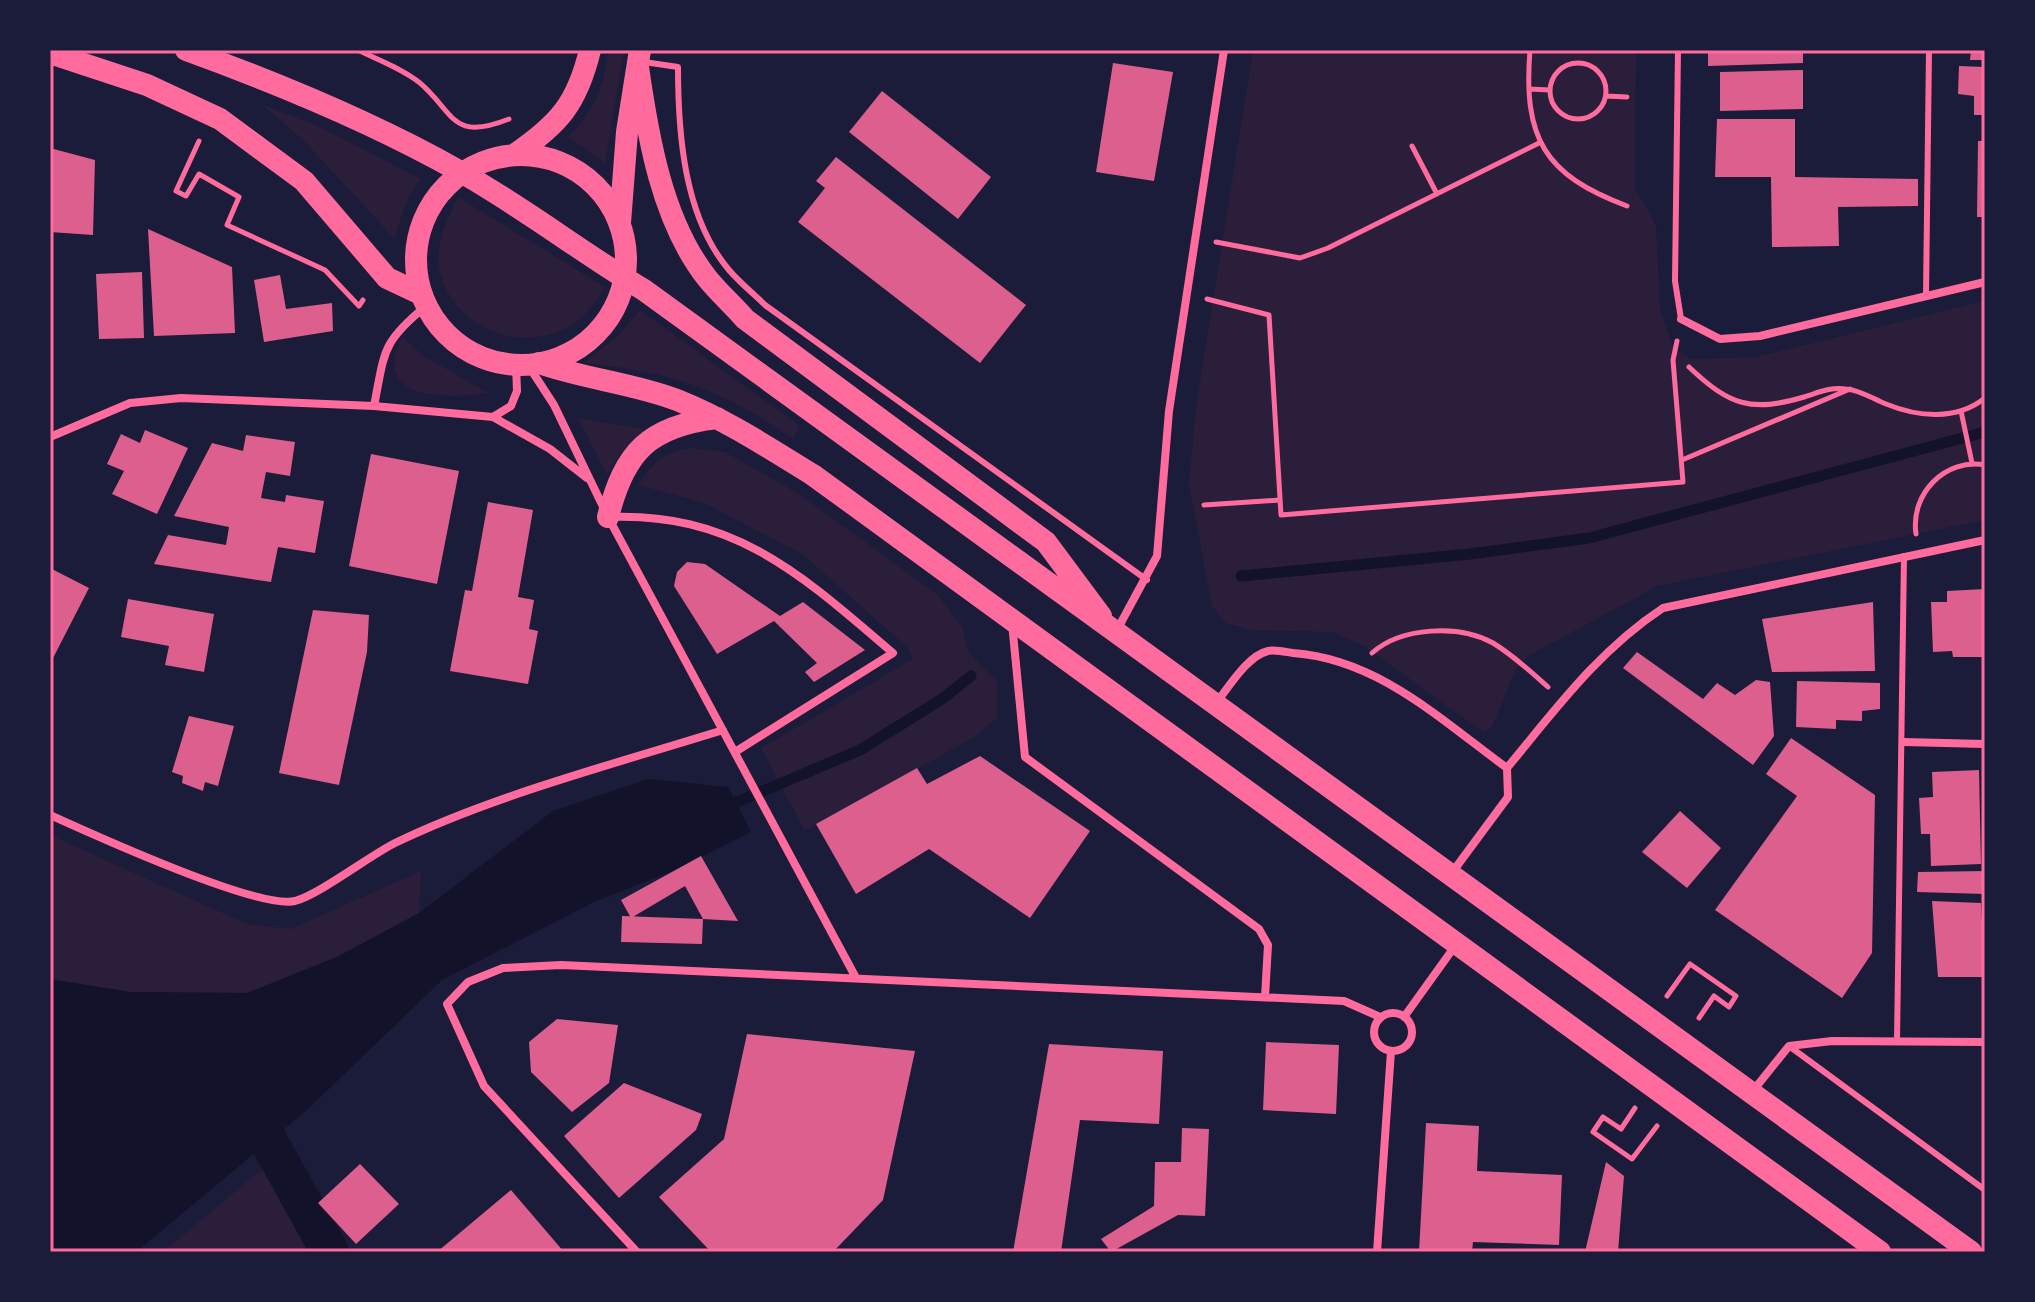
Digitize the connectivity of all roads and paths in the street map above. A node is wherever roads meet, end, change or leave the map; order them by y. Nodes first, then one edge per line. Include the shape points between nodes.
1 (186, 50) edge
2 (358, 50) edge
3 (590, 50) edge
4 (1224, 50) edge
5 (1530, 50) edge
6 (1678, 50) edge
7 (1929, 50) edge
8 (50, 53) edge
9 (639, 59) edge
10 (1529, 89) junction
11 (1550, 90) junction
12 (1606, 96) junction
13 (1627, 97) dead end
14 (516, 116) dead end
15 (454, 122) junction
16 (450, 131) dead end
17 (1539, 143) junction
18 (1412, 146) dead end
19 (514, 155) junction
20 (462, 173) junction
21 (176, 191) dead end
22 (1437, 194) junction
23 (1627, 206) dead end
24 (620, 225) junction
25 (1196, 238) junction
26 (624, 278) junction
27 (1985, 282) edge
28 (1187, 293) junction
29 (1926, 295) junction
30 (363, 300) dead end
31 (424, 300) junction
32 (1681, 319) joint
33 (1673, 360) dead end
34 (528, 364) junction
35 (1689, 367) dead end
36 (1851, 389) junction
37 (1985, 398) edge
38 (374, 406) junction
39 (1961, 413) junction
40 (493, 417) junction
41 (717, 418) junction
42 (50, 437) edge
43 (1682, 460) junction
44 (1971, 461) junction
45 (1985, 465) edge
46 (590, 481) junction
47 (1280, 500) junction
48 (1204, 505) dead end
49 (608, 517) junction
50 (1985, 540) edge
51 (1919, 553) junction
52 (1904, 556) junction
53 (1147, 580) junction
54 (1011, 619) junction
55 (1114, 634) junction
56 (1357, 666) junction
57 (1563, 701) junction
58 (1214, 706) junction
59 (723, 730) junction
60 (1904, 742) junction
61 (1985, 744) edge
62 (735, 752) junction
63 (1507, 768) junction
64 (50, 815) edge
65 (1450, 875) junction
66 (1456, 946) junction
67 (855, 976) junction
68 (1714, 996) dead end
69 (1265, 997) junction
70 (1380, 1017) junction
71 (1404, 1017) junction
72 (1651, 1019) junction
73 (1897, 1041) junction
74 (1985, 1042) edge
75 (1789, 1046) junction
76 (1391, 1051) junction
77 (1752, 1092) junction
78 (1674, 1102) junction
79 (1621, 1129) dead end
80 (1985, 1190) edge
81 (637, 1252) edge
82 (1377, 1252) edge
83 (1880, 1252) edge
84 (1971, 1252) edge

1 - 20 highway via 360,120
2 - 15 path via 419,83
3 - 19 highway via 572,105 545,134
4 - 25 street
5 - 10 path
6 - 32 lane via 1675,281
7 - 29 lane
8 - 31 highway via 147,85 220,119 304,181 387,278
9 - 24 highway
9 - 53 lane via 678,67 687,174 703,228 728,269 765,305
9 - 55 highway via 644,112 670,209 706,277 745,319 1046,542
10 - 11 path
10 - 17 path
11 - 12 path via 1554,107 1579,119 1597,112
11 - 12 path via 1555,74 1579,63 1597,70
12 - 13 path
14 - 15 path via 496,124
15 - 16 path
17 - 22 path
17 - 23 path via 1565,176
18 - 22 path
19 - 20 highway
19 - 24 highway via 559,162 580,173 597,187
20 - 26 highway
20 - 31 highway via 435,198 424,217 415,262
21 - 30 path via 186,196 199,174 239,197 227,225 325,270 359,306
22 - 25 path via 1300,258
24 - 26 highway via 626,248
25 - 28 street
26 - 34 highway via 612,313 598,331 581,346
26 - 55 highway
27 - 29 street
28 - 47 path via 1269,315
28 - 53 street via 1169,411 1157,556
29 - 32 street via 1760,336 1720,339
31 - 34 highway via 438,325 463,348 494,362
31 - 38 street via 392,333
33 - 43 path
34 - 40 street via 511,406
34 - 41 highway via 676,400
34 - 46 street
35 - 36 path via 1717,393 1743,404 1767,406 1830,387
36 - 39 path via 1907,412
36 - 43 path
37 - 39 path
38 - 40 street
38 - 42 street via 181,398 130,403
39 - 44 path
40 - 46 street via 550,449
41 - 49 highway via 676,425 646,442 623,472
41 - 54 highway via 813,475
43 - 47 path via 1683,482 1281,515
44 - 45 path
44 - 51 path via 1948,470 1918,501 1914,519
46 - 49 street
47 - 48 path
49 - 59 street
49 - 62 street via 653,515 753,545 807,579 893,653
50 - 51 street
51 - 52 street
52 - 57 street via 1663,608 1603,654
52 - 60 lane
53 - 55 street
54 - 66 highway
54 - 69 street via 1025,757 1259,929 1268,945
55 - 58 highway
56 - 57 path via 1394,640 1420,632 1453,632 1489,641 1515,657
56 - 58 street via 1321,655 1267,651 1245,666
56 - 63 street via 1391,683
57 - 63 street
58 - 65 highway
59 - 62 street
59 - 64 street via 561,781 396,843 295,901 267,899 156,862
60 - 61 street
60 - 73 lane
62 - 67 street
63 - 65 street via 1508,797
65 - 72 highway
66 - 71 street
66 - 78 highway
67 - 69 street
67 - 81 street via 517,967 468,982 447,1004 484,1086
68 - 72 path via 1729,1007 1736,996 1690,964
69 - 70 street via 1344,1001
70 - 71 street
70 - 76 street via 1376,1041
71 - 76 street via 1412,1027 1411,1039 1403,1049
72 - 77 highway
73 - 74 street
73 - 75 street
75 - 77 street
75 - 80 lane
76 - 82 street
77 - 84 highway
78 - 79 path via 1632,1159 1593,1132 1603,1117
78 - 83 highway

